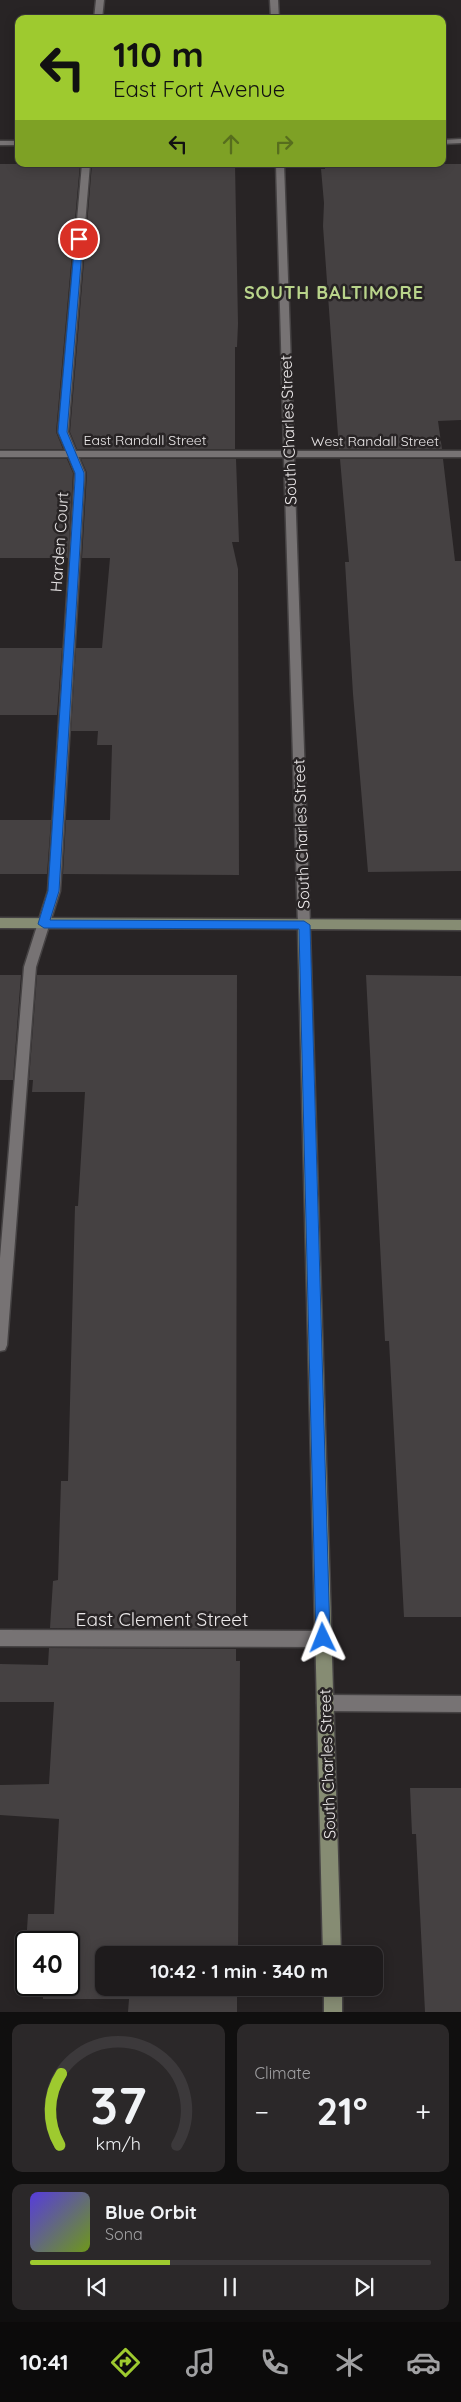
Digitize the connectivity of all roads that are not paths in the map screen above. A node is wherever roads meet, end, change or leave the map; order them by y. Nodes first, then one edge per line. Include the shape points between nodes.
1 (100, 0) edge
2 (274, 0) edge
3 (98, 15) edge
4 (275, 15) edge
5 (461, 141) edge
6 (446, 142) edge
7 (0, 143) edge
8 (15, 143) edge
9 (86, 167) edge
10 (280, 167) edge
11 (0, 454) edge
12 (71, 454) junction
13 (289, 454) junction
14 (461, 454) edge
15 (0, 924) edge
16 (44, 924) junction
17 (304, 925) junction
18 (461, 925) edge
19 (0, 1345) edge
20 (0, 1638) edge
21 (323, 1638) junction
22 (325, 1704) junction
23 (461, 1704) edge
24 (332, 1946) edge
25 (333, 1996) edge
26 (333, 2012) edge

1 - 3 street
2 - 4 street
5 - 6 street
7 - 8 street
9 - 12 street, Harden Court via 63,432
10 - 13 street, South Charles Street
11 - 12 street, East Randall Street
12 - 13 street, East Randall Street
12 - 16 street, Harden Court via 80,473 54,891
13 - 14 street, West Randall Street
13 - 17 street, South Charles Street
15 - 16 street
16 - 17 street
16 - 19 street, Harden Court via 30,967
17 - 18 street
17 - 21 street, South Charles Street
20 - 21 street, East Clement Street
21 - 22 street, South Charles Street
22 - 23 street
22 - 24 street, South Charles Street
25 - 26 street

